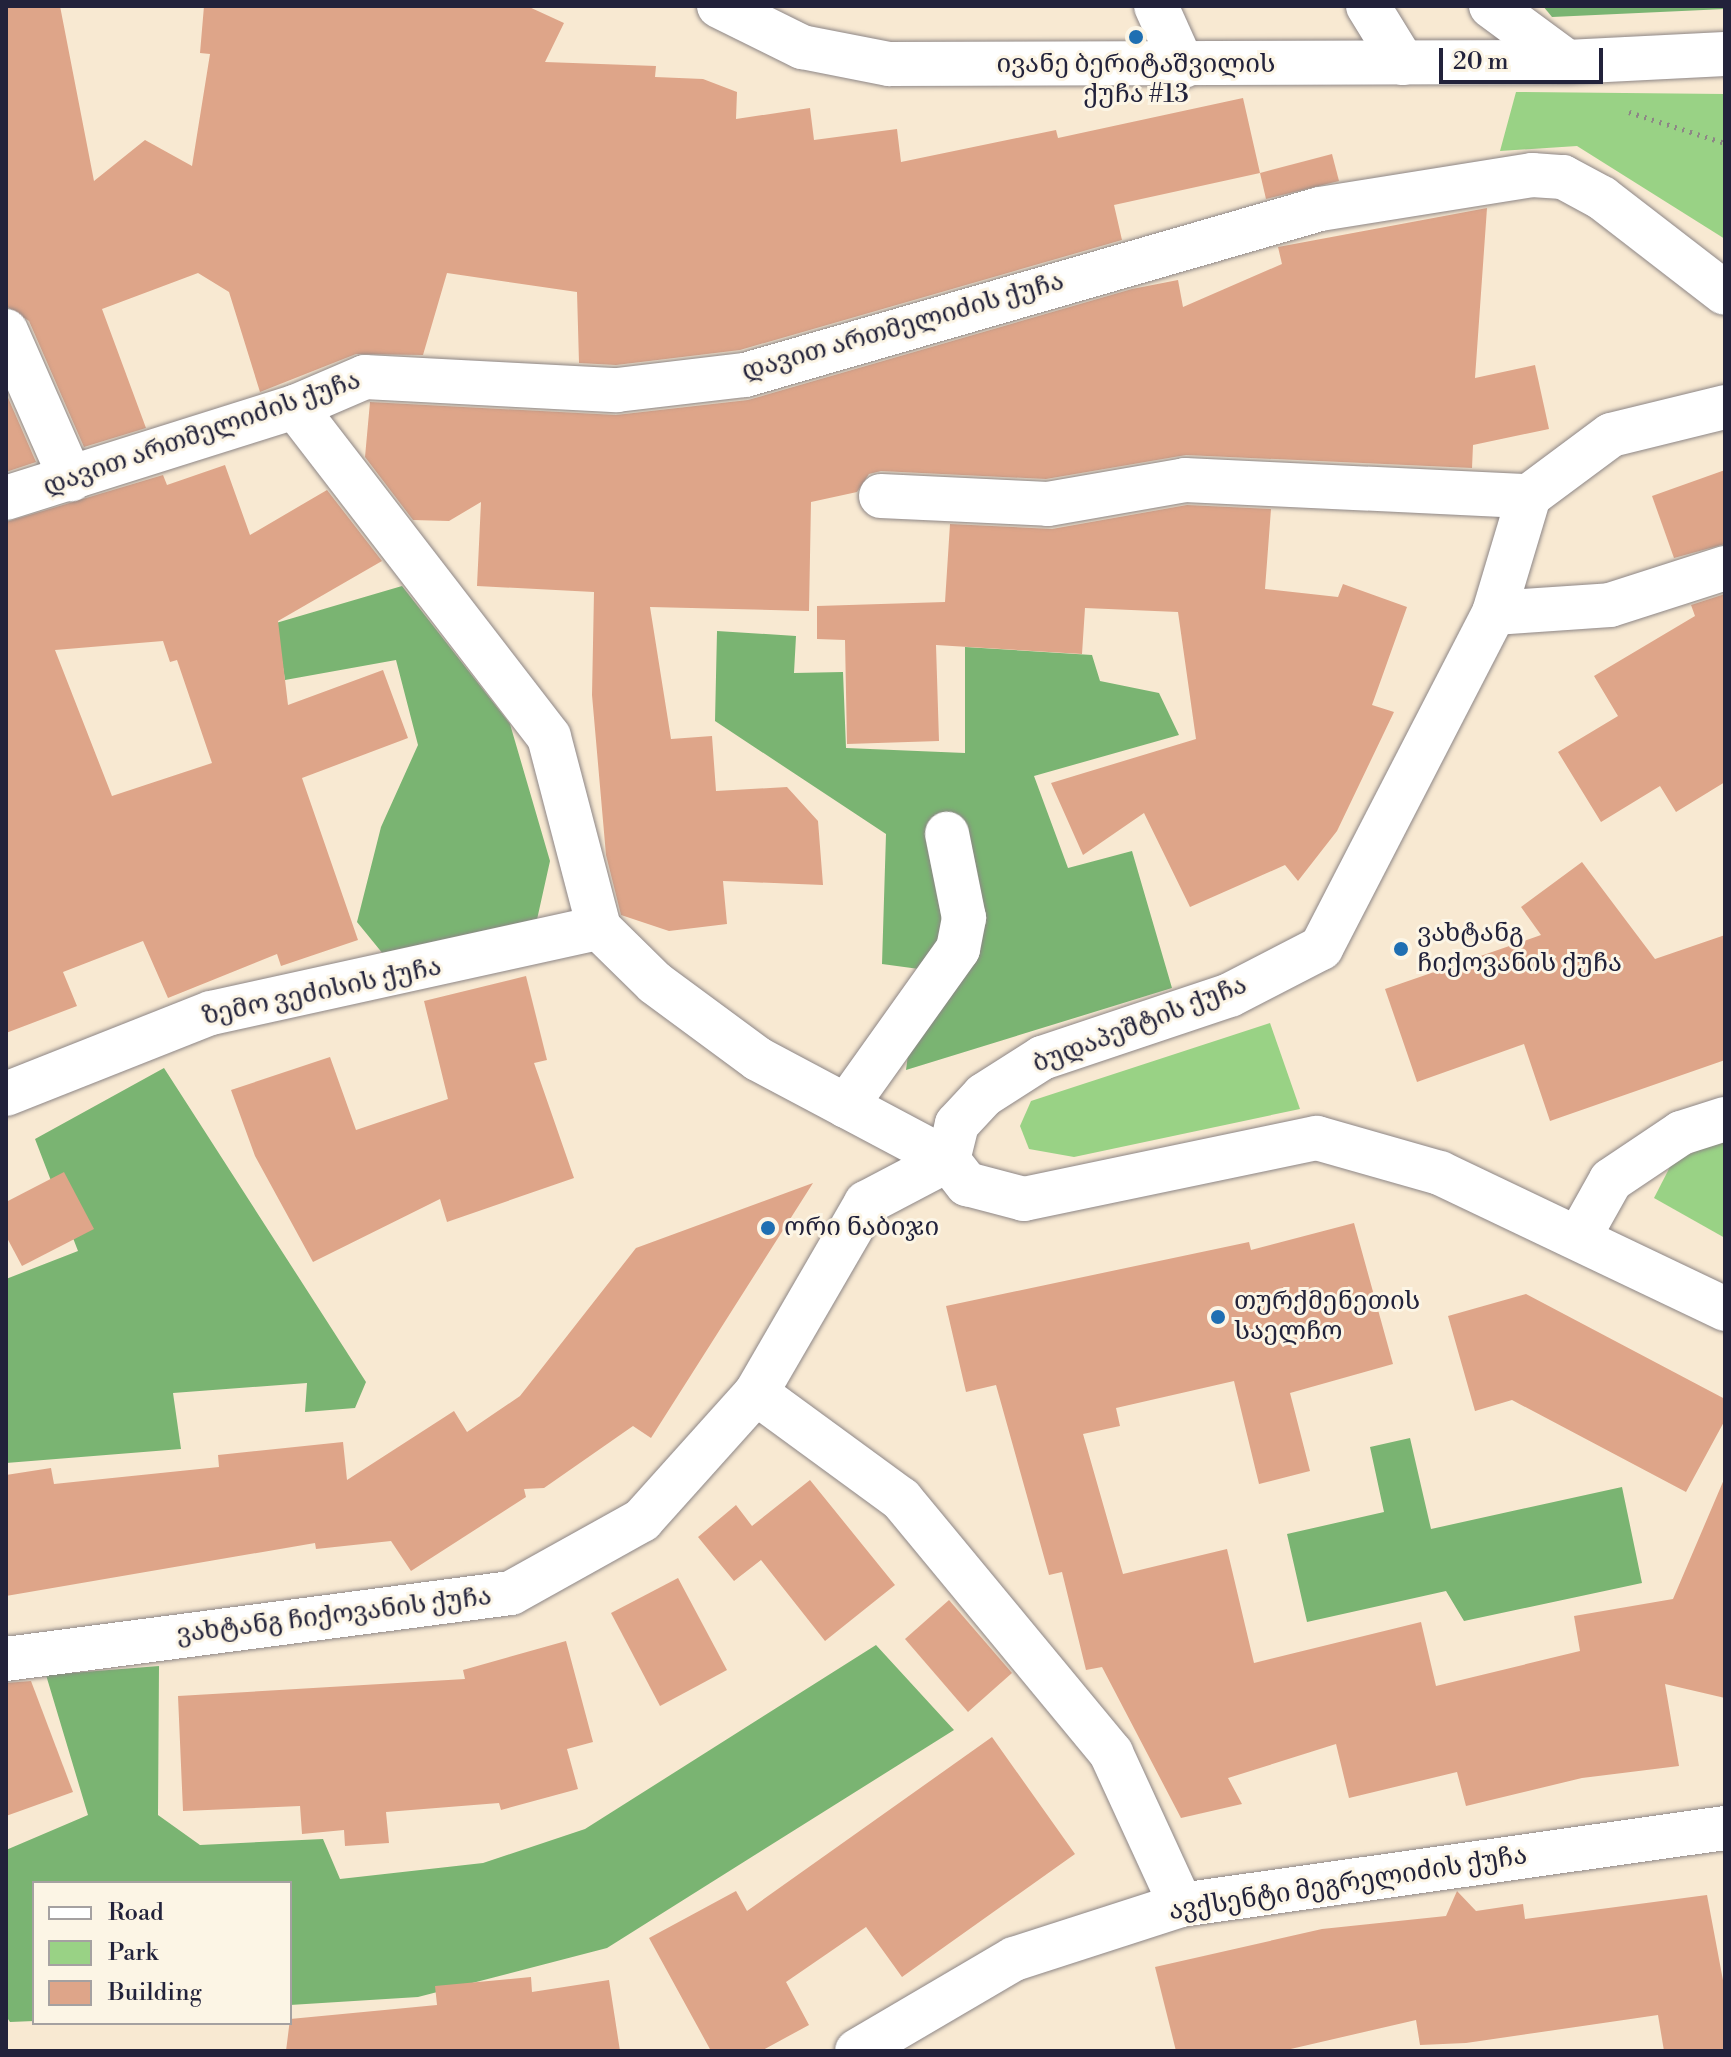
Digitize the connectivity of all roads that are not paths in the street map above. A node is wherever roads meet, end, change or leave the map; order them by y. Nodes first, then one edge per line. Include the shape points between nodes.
1 (719, 6) edge
2 (1156, 6) edge
3 (1368, 6) edge
4 (1491, 6) edge
5 (1725, 54) edge
6 (1567, 62) junction
7 (1403, 63) junction
8 (1183, 66) junction
9 (1725, 293) edge
10 (6, 331) edge
11 (295, 407) junction
12 (1725, 407) edge
13 (71, 479) junction
14 (881, 496) dead end
15 (1529, 496) junction
16 (6, 498) edge
17 (1725, 568) edge
18 (1494, 613) junction
19 (947, 834) dead end
20 (599, 928) junction
21 (6, 1094) edge
22 (846, 1106) junction
23 (1725, 1119) edge
24 (948, 1160) junction
25 (1579, 1237) junction
26 (1725, 1309) edge
27 (756, 1393) junction
28 (6, 1659) edge
29 (1725, 1828) edge
30 (1181, 1905) junction
31 (857, 2051) edge

1 - 8 street via 802,47 889,64
2 - 8 street
3 - 7 street
4 - 6 street
5 - 6 street
6 - 7 street
7 - 8 street
9 - 11 street, დავით ართმელიძის ქუჩა via 1602,198 1563,177 1532,175 1320,209 745,375 617,390 365,377
10 - 13 street
11 - 13 street, დავით ართმელიძის ქუჩა
11 - 20 street via 549,737
12 - 15 street via 1611,435
13 - 16 street, დავით ართმელიძის ქუჩა
14 - 15 street via 1048,504 1185,480
15 - 18 street, ბუდაპეშტის ქუჩა
17 - 18 street via 1610,605
18 - 24 street, ბუდაპეშტის ქუჩა via 1321,948 1230,995 1042,1058 984,1095 957,1124
19 - 22 street via 964,918 958,949
20 - 21 street, ზემო ვეძისის ქუჩა via 211,1013
20 - 22 street via 655,983 758,1059
22 - 24 street
23 - 25 street via 1681,1133 1611,1180
24 - 25 street via 967,1184 1024,1199 1317,1138 1440,1173
24 - 27 street, ვახტანგ ჩიქოვანის ქუჩა via 866,1203
25 - 26 street
27 - 28 street, ვახტანგ ჩიქოვანის ქუჩა via 642,1520 511,1593
27 - 30 street via 901,1499 1111,1753
29 - 30 street, ავქსენტი მეგრელიძის ქუჩა
30 - 31 street, ავქსენტი მეგრელიძის ქუჩა via 1014,1959

